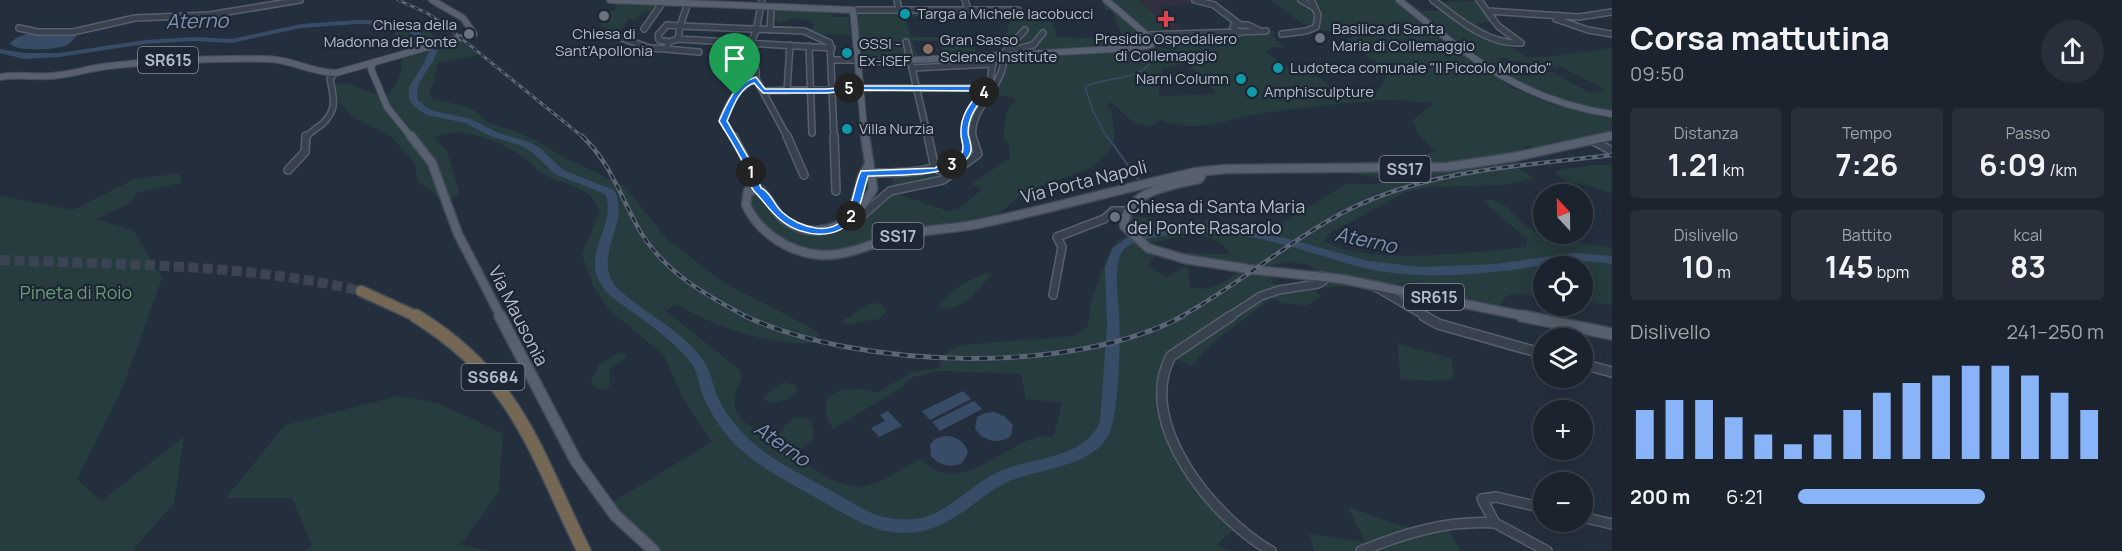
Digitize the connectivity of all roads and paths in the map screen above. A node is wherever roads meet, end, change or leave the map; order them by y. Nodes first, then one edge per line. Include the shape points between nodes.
1 (300, 0) edge
2 (432, 0) edge
3 (897, 0) edge
4 (965, 0) edge
5 (1106, 0) edge
6 (1195, 0) edge
7 (1301, 0) edge
8 (1311, 0) edge
9 (1399, 0) edge
10 (1433, 0) edge
11 (1479, 0) edge
12 (615, 1) edge
13 (663, 2) junction
14 (676, 2) edge
15 (688, 3) junction
16 (761, 3) edge
17 (1316, 9) junction
18 (851, 10) junction
19 (899, 10) junction
20 (968, 10) junction
21 (1018, 10) dead end
22 (771, 12) dead end
23 (1487, 12) junction
24 (1612, 12) edge
25 (1549, 16) junction
26 (1239, 24) junction
27 (680, 26) junction
28 (19, 28) dead end
29 (644, 29) dead end
30 (756, 30) junction
31 (770, 30) junction
32 (1025, 30) dead end
33 (1237, 31) junction
34 (1043, 33) dead end
35 (610, 34) dead end
36 (1147, 34) junction
37 (1282, 34) dead end
38 (1612, 34) edge
39 (678, 39) junction
40 (669, 42) junction
41 (751, 42) junction
42 (906, 42) dead end
43 (790, 45) junction
44 (809, 46) junction
45 (666, 48) junction
46 (832, 48) junction
47 (699, 52) dead end
48 (1005, 54) junction
49 (993, 56) junction
50 (387, 58) junction
51 (832, 60) junction
52 (909, 60) junction
53 (859, 61) junction
54 (373, 63) junction
55 (993, 64) junction
56 (912, 68) junction
57 (357, 69) junction
58 (334, 74) junction
59 (0, 77) edge
60 (377, 77) junction
61 (756, 80) junction
62 (864, 88) junction
63 (917, 88) junction
64 (987, 88) junction
65 (833, 90) junction
66 (763, 91) junction
67 (787, 91) junction
68 (810, 91) junction
69 (1612, 114) edge
70 (812, 134) dead end
71 (1612, 136) edge
72 (1592, 140) junction
73 (1612, 151) edge
74 (288, 170) dead end
75 (939, 170) junction
76 (868, 171) junction
77 (1196, 172) junction
78 (804, 175) dead end
79 (757, 189) junction
80 (836, 192) dead end
81 (1127, 211) junction
82 (848, 219) junction
83 (1322, 276) junction
84 (1372, 284) junction
85 (361, 291) tunnel mouth
86 (1053, 294) dead end
87 (1612, 334) edge
88 (1533, 351) edge
89 (1593, 367) edge
90 (1612, 372) edge
91 (1533, 505) edge
92 (1593, 520) edge
93 (1495, 523) junction
94 (1612, 524) edge
95 (584, 551) edge
96 (654, 551) edge
97 (1271, 551) edge
98 (1361, 551) edge
99 (1547, 551) edge

1 - 28 street via 209,15 135,18 75,31
2 - 50 main road, SR615 via 456,14 473,29 473,35
3 - 19 street
4 - 20 street
5 - 36 main road
6 - 26 street via 1217,4
7 - 8 street
7 - 17 street
8 - 17 street
9 - 69 main road via 1518,88 1558,104
10 - 23 street via 1488,36 1509,44 1521,43
11 - 23 street
12 - 13 main road
13 - 14 main road
13 - 29 street
14 - 15 main road
15 - 16 main road
15 - 27 street
16 - 18 main road
16 - 30 street
17 - 37 street via 1315,28
18 - 19 street
18 - 53 main road, SS17
19 - 20 street
20 - 21 street
22 - 31 street
23 - 25 street
24 - 25 street via 1584,17
25 - 38 street via 1585,30
26 - 33 street via 1233,26
26 - 33 street via 1261,30
27 - 30 street
27 - 39 street
27 - 40 street via 664,26 659,40
30 - 31 street
30 - 41 street
31 - 46 street via 809,32 826,40
32 - 48 street
33 - 36 street
34 - 48 street via 1033,45
35 - 45 street via 650,48
36 - 48 main road via 1152,43 1144,47
39 - 40 street
39 - 41 street
40 - 45 street
41 - 43 street
41 - 61 street via 747,62 756,69
42 - 52 street
43 - 44 street
43 - 67 street
44 - 46 street
44 - 68 street
45 - 47 street
46 - 51 street
48 - 49 main road
48 - 82 street via 1000,80 983,101 972,131 978,153 943,180 891,190 857,220
49 - 52 main road
49 - 55 street
50 - 54 main road, SR615
50 - 60 main road
51 - 53 street
51 - 65 street
52 - 53 main road
52 - 56 street
53 - 62 main road, SS17
54 - 57 main road, SR615
54 - 60 main road, Via Mausonia via 371,67
55 - 56 street
55 - 64 street
56 - 63 street
57 - 58 main road, SR615
57 - 60 main road
58 - 59 main road, SR615 via 271,58 166,60 49,76
58 - 74 street via 330,79 333,108 306,137 305,153
60 - 96 main road, Via Mausonia via 387,107 432,163 458,234 576,461 615,515
61 - 66 street
61 - 79 street via 741,87 723,119
62 - 63 street
62 - 65 street
62 - 76 main road, SS17
63 - 64 street
63 - 75 street via 934,165
64 - 75 street via 970,108 964,132 967,152
65 - 68 street
65 - 80 street
66 - 67 street
66 - 78 street
67 - 68 street
68 - 70 street
71 - 72 main road, Via Porta Napoli / SS17
72 - 73 street
72 - 77 main road, Via Porta Napoli / SS17 via 1440,168
75 - 76 street
76 - 82 main road, SS17
76 - 82 main road, SS17 via 873,188
77 - 79 main road, Via Porta Napoli / SS17 via 980,224 904,234 859,250 827,256 794,248 759,226 745,203 748,191
77 - 81 main road via 1200,179 1150,193
79 - 82 main road via 779,215 801,228 825,232
81 - 83 main road, SR615 via 1123,223 1144,245 1162,253 1255,270
81 - 86 street via 1113,211 1104,219 1059,236 1062,249
83 - 84 main road, SR615
83 - 97 street via 1323,281 1318,284 1261,296 1179,349 1167,366 1164,414 1174,446 1221,515
84 - 87 main road, SR615
84 - 88 street via 1438,324
85 - 95 highway, SS684 via 438,329 490,373 528,431
89 - 90 street
91 - 93 street via 1484,497
92 - 94 street
93 - 98 street via 1452,523
93 - 99 street

